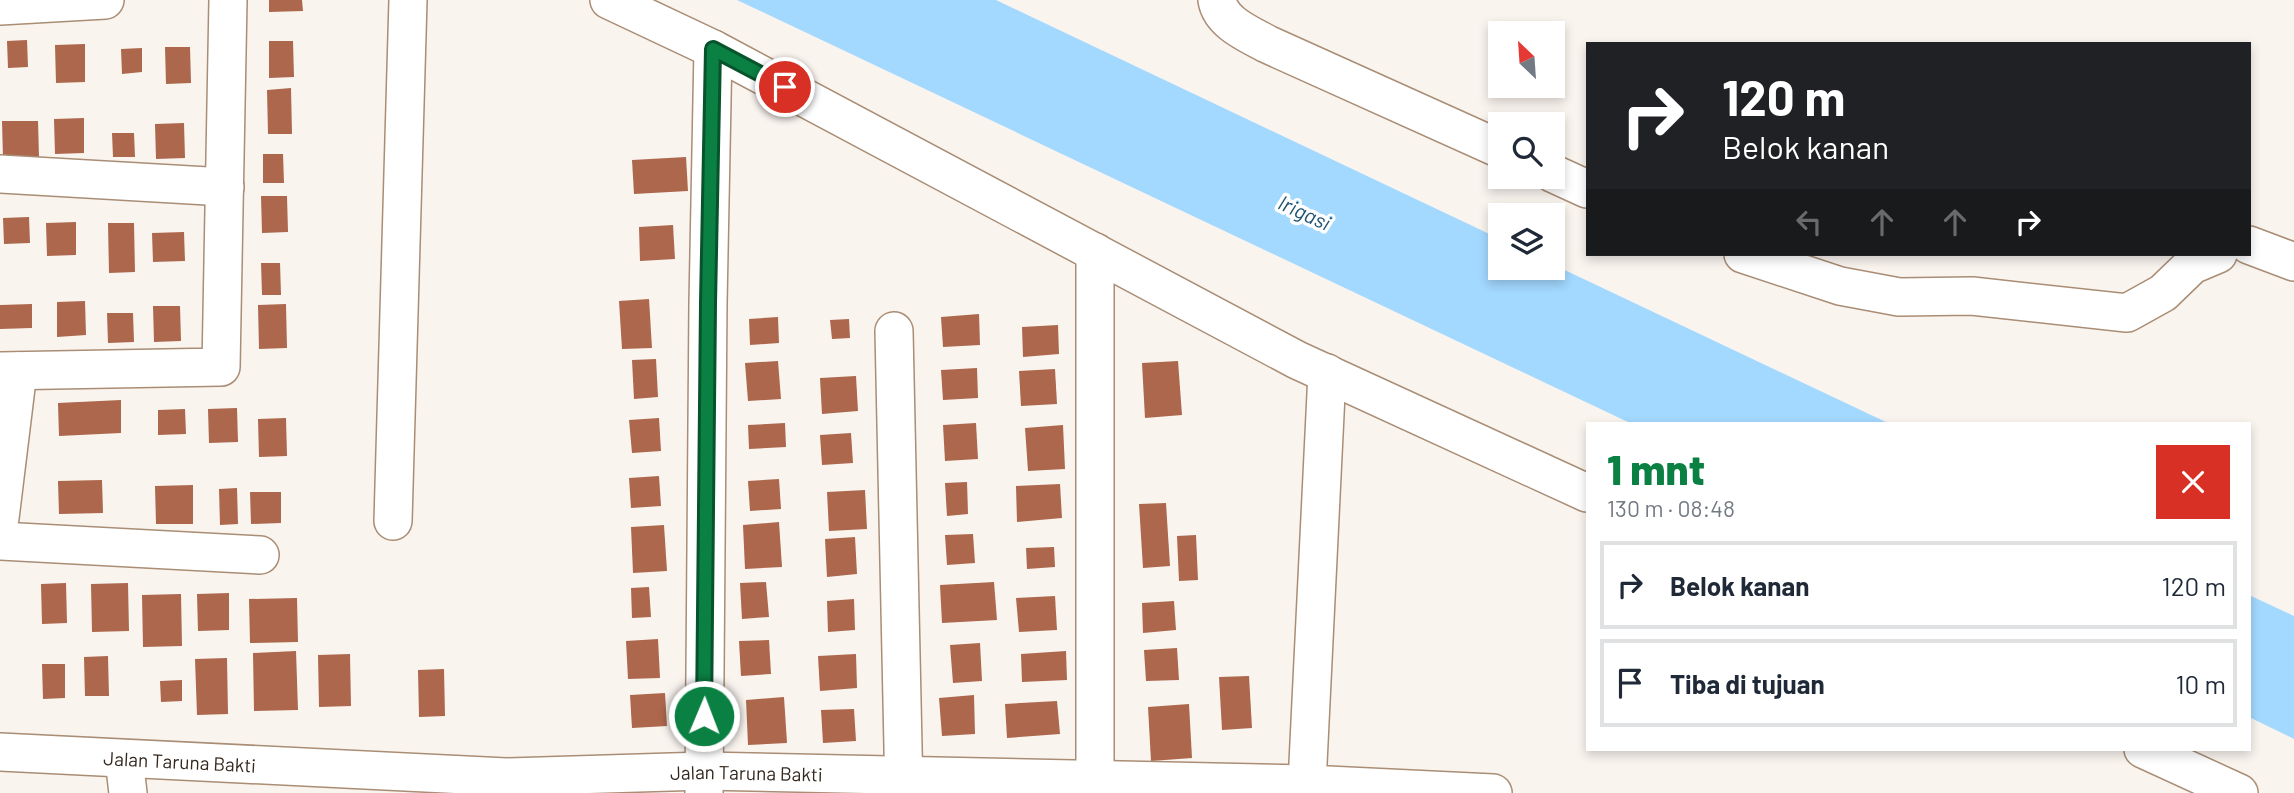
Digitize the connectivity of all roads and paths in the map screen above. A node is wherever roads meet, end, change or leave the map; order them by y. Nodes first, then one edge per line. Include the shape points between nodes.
1 (106, 0) edge
2 (228, 0) edge
3 (408, 0) edge
4 (608, 0) edge
5 (1217, 0) edge
6 (0, 6) edge
7 (713, 49) junction
8 (1488, 144) edge
9 (0, 174) edge
10 (1565, 179) edge
11 (225, 187) junction
12 (1586, 189) edge
13 (2251, 246) edge
14 (1095, 252) junction
15 (1749, 256) edge
16 (2213, 256) edge
17 (2294, 262) edge
18 (894, 331) dead end
19 (9, 371) edge
20 (1327, 373) junction
21 (1586, 493) edge
22 (0, 518) edge
23 (393, 521) dead end
24 (0, 541) edge
25 (260, 555) dead end
26 (2147, 751) edge
27 (0, 752) edge
28 (126, 776) edge
29 (704, 782) edge
30 (904, 784) edge
31 (506, 785) edge
32 (1307, 785) junction
33 (1095, 787) edge
34 (1493, 793) edge
35 (2239, 793) edge

1 - 6 street
2 - 11 street
3 - 23 street
4 - 7 street
5 - 8 street via 1232,24 1267,44
7 - 14 street
7 - 29 street
9 - 11 street
10 - 12 street
11 - 19 street via 221,367
13 - 17 street
14 - 20 street
14 - 33 street
15 - 16 street via 1840,286 1899,297 1972,296 2127,313 2163,293 2192,265
18 - 30 street
19 - 22 street
20 - 21 street
20 - 32 street
24 - 25 street
26 - 35 street
27 - 28 street, Jalan Taruna Bakti
28 - 31 street, Jalan Taruna Bakti
29 - 30 street, Jalan Taruna Bakti
29 - 31 street, Jalan Taruna Bakti
30 - 33 street, Jalan Taruna Bakti
32 - 33 street, Jalan Taruna Bakti
32 - 34 street, Jalan Taruna Bakti

